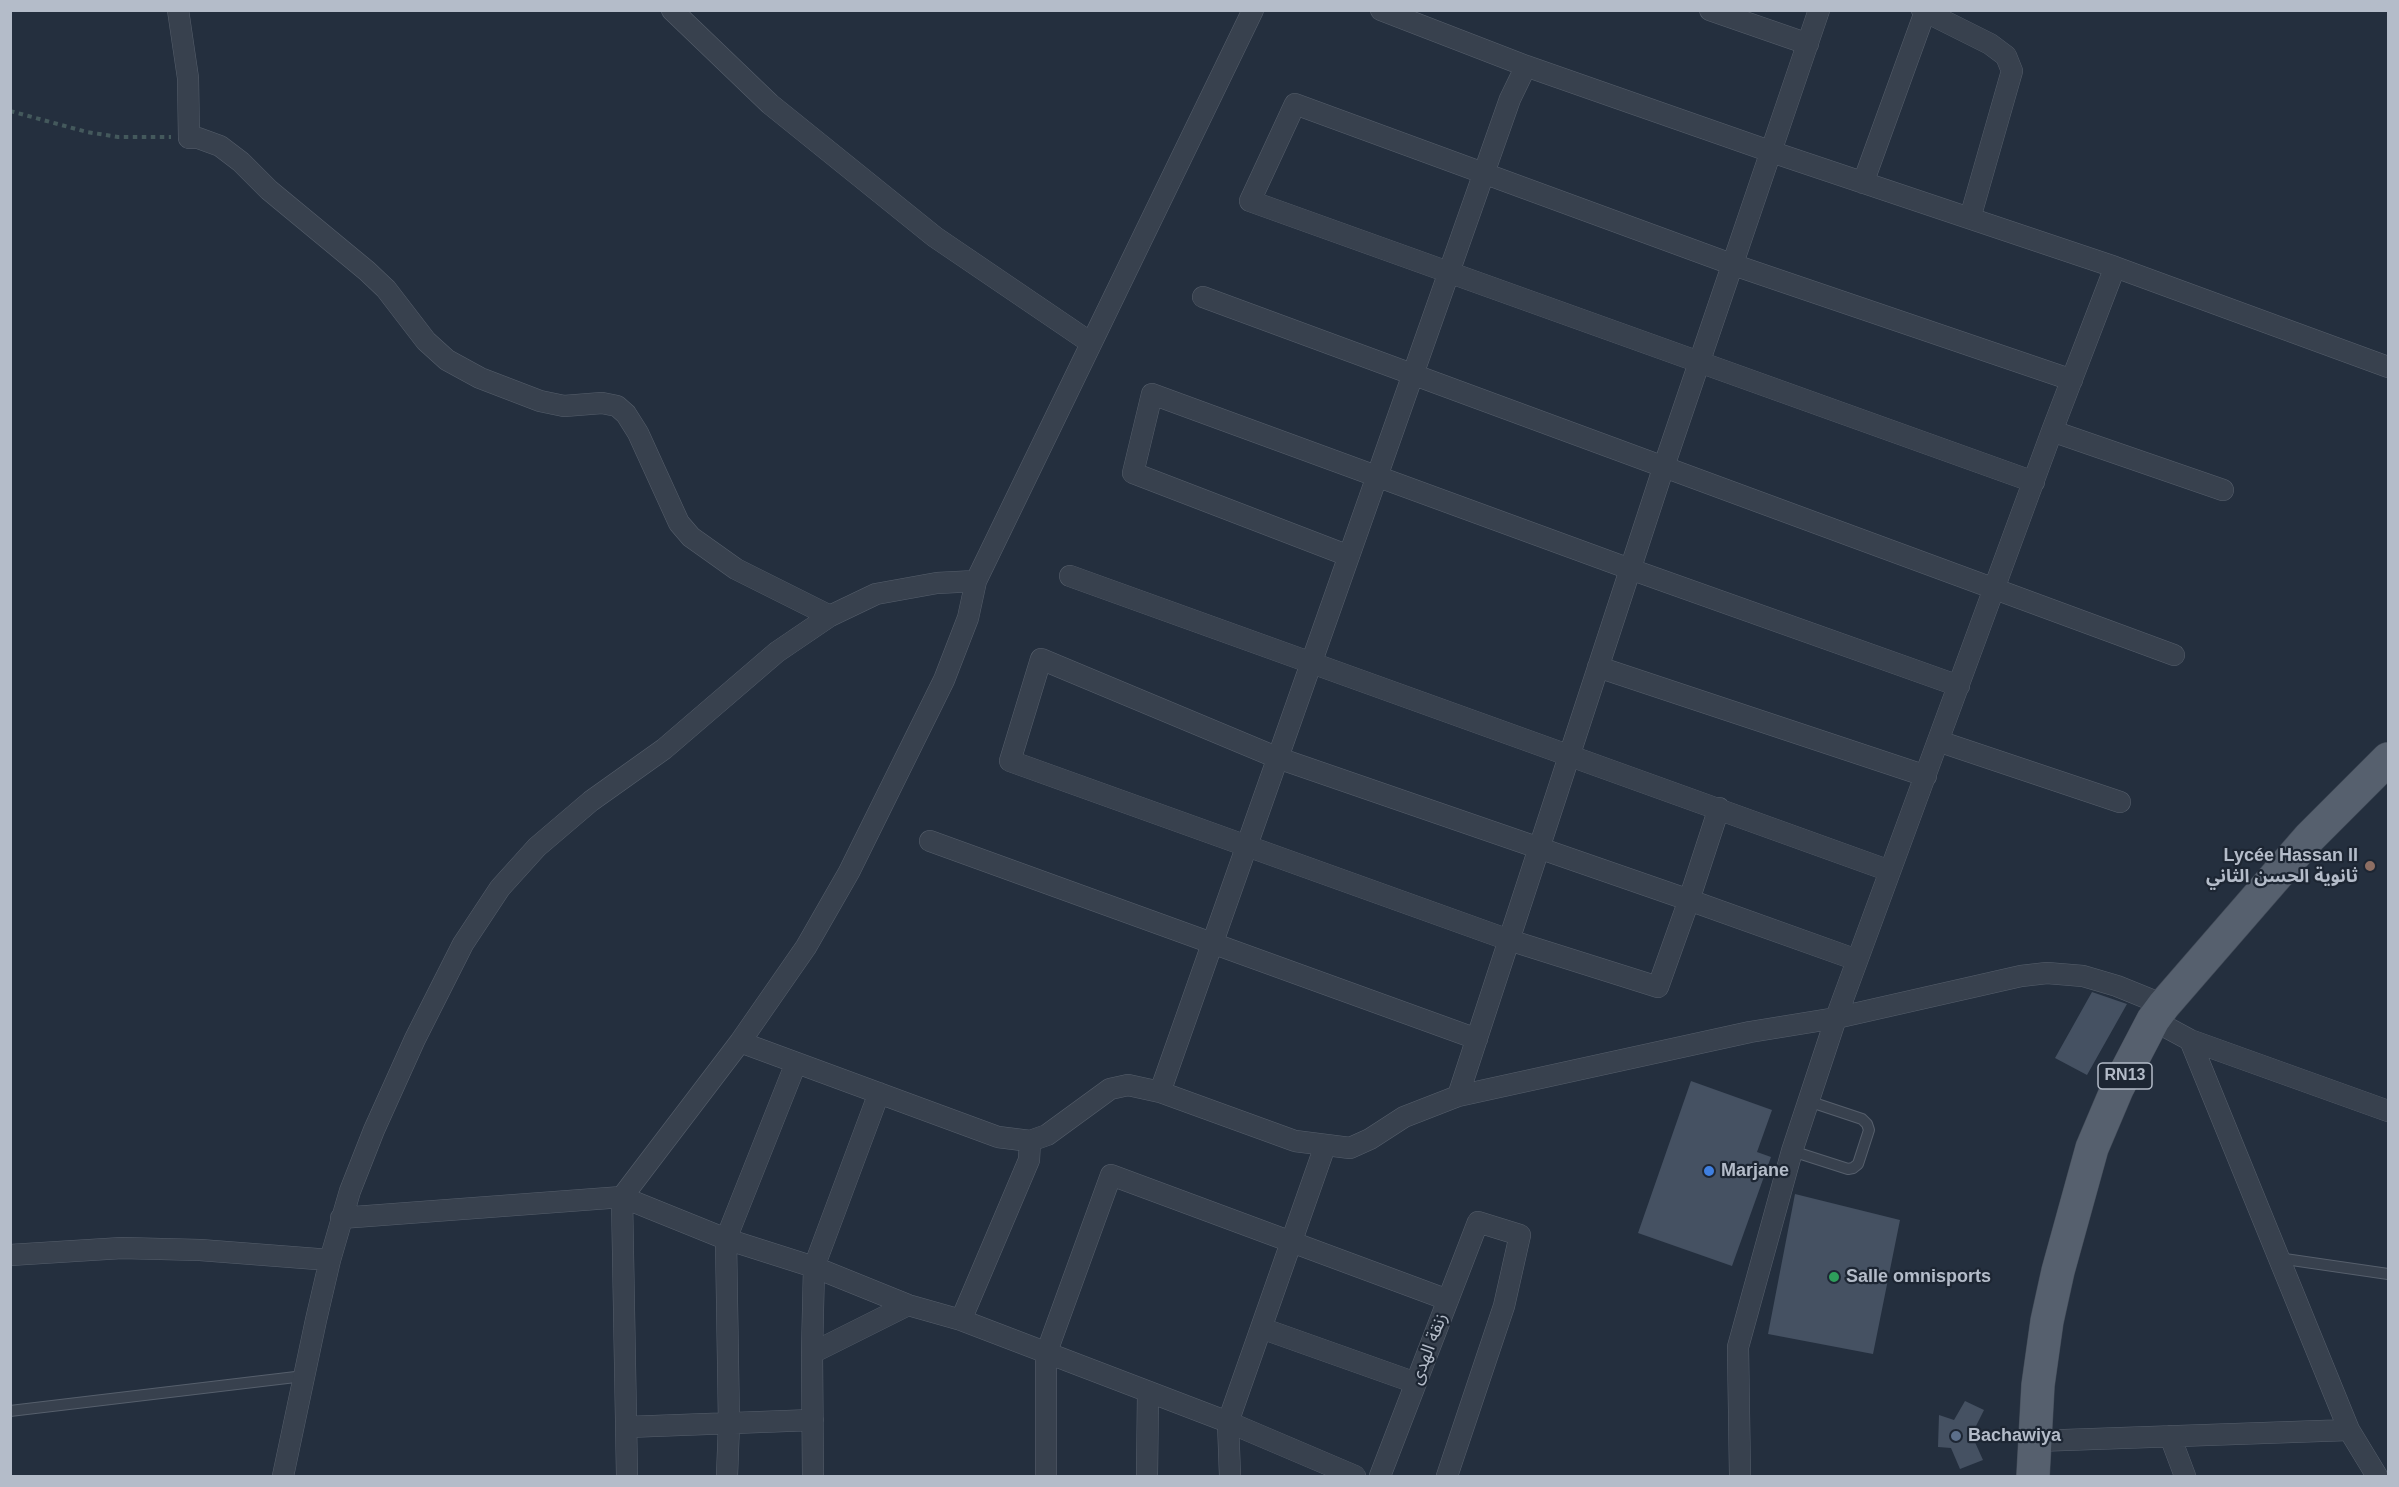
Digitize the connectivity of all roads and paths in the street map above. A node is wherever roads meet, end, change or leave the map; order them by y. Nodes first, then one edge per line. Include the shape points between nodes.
1 (178, 10) edge
2 (672, 10) edge
3 (1253, 10) edge
4 (1381, 10) edge
5 (1710, 10) edge
6 (1819, 10) edge
7 (1924, 11) edge
8 (1808, 44) junction
9 (1526, 66) junction
10 (10, 111) edge
11 (189, 138) junction
12 (1772, 152) junction
13 (1484, 173) junction
14 (1863, 183) junction
15 (1970, 218) junction
16 (1734, 265) junction
17 (2115, 267) junction
18 (1449, 273) junction
19 (1203, 297) dead end
20 (1091, 343) junction
21 (1700, 362) junction
22 (2388, 367) edge
23 (1413, 374) junction
24 (2072, 380) junction
25 (2052, 431) junction
26 (1664, 466) junction
27 (1377, 477) junction
28 (2034, 482) junction
29 (2223, 490) dead end
30 (1349, 556) junction
31 (1630, 569) junction
32 (1070, 576) dead end
33 (976, 581) junction
34 (1995, 588) junction
35 (830, 616) junction
36 (2174, 655) dead end
37 (1311, 662) junction
38 (1598, 667) junction
39 (1959, 686) junction
40 (1938, 741) junction
41 (1570, 754) junction
42 (1278, 758) junction
43 (2388, 759) edge
44 (1926, 776) junction
45 (2120, 802) dead end
46 (1719, 808) junction
47 (930, 841) dead end
48 (1246, 846) junction
49 (1539, 848) junction
50 (1890, 871) junction
51 (1689, 900) junction
52 (1509, 940) junction
53 (1212, 943) junction
54 (1857, 960) junction
55 (2159, 1013) junction
56 (1836, 1018) junction
57 (1477, 1039) junction
58 (2190, 1040) junction
59 (740, 1042) junction
60 (796, 1063) junction
61 (1160, 1092) junction
62 (879, 1093) junction
63 (1458, 1096) junction
64 (1809, 1101) junction
65 (2388, 1111) edge
66 (1030, 1141) junction
67 (1325, 1146) junction
68 (1792, 1150) junction
69 (622, 1197) junction
70 (342, 1218) junction
71 (726, 1239) junction
72 (1291, 1241) junction
73 (10, 1255) edge
74 (2277, 1258) junction
75 (330, 1260) junction
76 (814, 1267) junction
77 (2388, 1274) edge
78 (1448, 1300) junction
79 (908, 1305) junction
80 (961, 1320) junction
81 (1261, 1328) junction
82 (812, 1353) junction
83 (1046, 1354) junction
84 (303, 1376) junction
85 (1416, 1383) junction
86 (1149, 1392) junction
87 (10, 1411) edge
88 (813, 1420) junction
89 (1228, 1422) junction
90 (729, 1424) junction
91 (627, 1427) junction
92 (2349, 1430) junction
93 (2170, 1436) junction
94 (2037, 1441) junction
95 (283, 1476) edge
96 (627, 1476) edge
97 (727, 1476) edge
98 (813, 1476) edge
99 (1046, 1476) edge
100 (1147, 1476) edge
101 (1230, 1476) edge
102 (1355, 1476) edge
103 (1380, 1476) edge
104 (1447, 1476) edge
105 (1740, 1476) edge
106 (2033, 1476) edge
107 (2185, 1476) edge
108 (2377, 1476) edge

1 - 11 street via 188,78
2 - 20 street via 770,104 935,237
3 - 20 street
4 - 9 street
5 - 8 street
6 - 8 street
7 - 14 street
7 - 15 street via 1990,44 2006,56 2012,71
8 - 12 street
9 - 12 street
9 - 13 street
10 - 11 path via 87,132
11 - 35 street via 208,141 229,152 285,204 367,270 426,341 447,360 480,378 540,401 564,406 617,405 638,433 679,523 691,537 736,569
12 - 14 street
12 - 16 street
13 - 16 street
13 - 18 street
13 - 18 street via 1295,104 1250,201
14 - 15 street
15 - 17 street
16 - 21 street
16 - 24 street
17 - 22 street
17 - 24 street
18 - 21 street
18 - 23 street
19 - 23 street
20 - 33 street
21 - 26 street
21 - 28 street
23 - 26 street
23 - 27 street
24 - 25 street
25 - 28 street
25 - 29 street
26 - 31 street
26 - 34 street
27 - 30 street
27 - 30 street via 1152,394 1133,473
27 - 31 street
28 - 34 street
30 - 37 street
31 - 38 street
31 - 39 street
32 - 37 street
33 - 35 street via 937,583 876,594
33 - 59 street via 968,618 944,680 849,872 806,947
34 - 36 street
34 - 39 street
35 - 70 street via 777,652 664,749 591,801 537,847 500,888 463,944 415,1039 374,1130
37 - 41 street
37 - 42 street
38 - 41 street
38 - 44 street
39 - 40 street
40 - 44 street
40 - 45 street
41 - 46 street
41 - 49 street
42 - 48 street
42 - 48 street via 1041,659 1010,761
42 - 49 street
43 - 55 main road, RN13 via 2309,838
44 - 50 street
46 - 50 street
46 - 51 street
47 - 53 street
48 - 52 street
48 - 53 street
49 - 51 street
49 - 52 street
50 - 54 street
51 - 52 street via 1658,987
51 - 54 street
52 - 57 street
53 - 57 street
53 - 61 street
54 - 56 street
55 - 56 street via 2118,986 2083,976 2047,973
55 - 58 street
55 - 94 main road, RN13 via 2092,1148 2073,1212 2047,1321 2038,1385
56 - 63 street
56 - 64 street
57 - 63 street
58 - 65 street
58 - 74 street
59 - 60 street
59 - 69 street
60 - 62 street
60 - 71 street
61 - 66 street via 1128,1085 1110,1089 1047,1135
61 - 67 street via 1295,1141
62 - 66 street via 998,1137
62 - 76 street
63 - 67 street via 1404,1117 1350,1148
64 - 68 street
64 - 68 lane via 1867,1124 1869,1130 1858,1164 1848,1169
66 - 80 street via 1029,1160
67 - 72 street
68 - 105 street via 1738,1347
69 - 70 street
69 - 71 street
69 - 91 street
70 - 75 street
71 - 76 street
71 - 90 street
72 - 78 street
72 - 81 street
72 - 83 street via 1111,1175
73 - 75 street via 133,1248
74 - 77 lane
74 - 92 street
75 - 84 street
76 - 79 street
76 - 82 street
78 - 85 street, زنقة الهدى
78 - 104 street, زنقة الهدى via 1478,1222 1520,1235 1504,1306
79 - 80 street
79 - 82 street
80 - 83 street
81 - 85 street
81 - 89 street
82 - 88 street
83 - 86 street
83 - 99 street
84 - 87 lane
84 - 95 street
85 - 103 street, زنقة الهدى
86 - 89 street
86 - 100 street
88 - 90 street
88 - 98 street
89 - 101 street
89 - 102 street
90 - 91 street
90 - 97 street
91 - 96 street
92 - 93 street
92 - 108 street
93 - 94 street
93 - 107 street
94 - 106 main road, RN13

